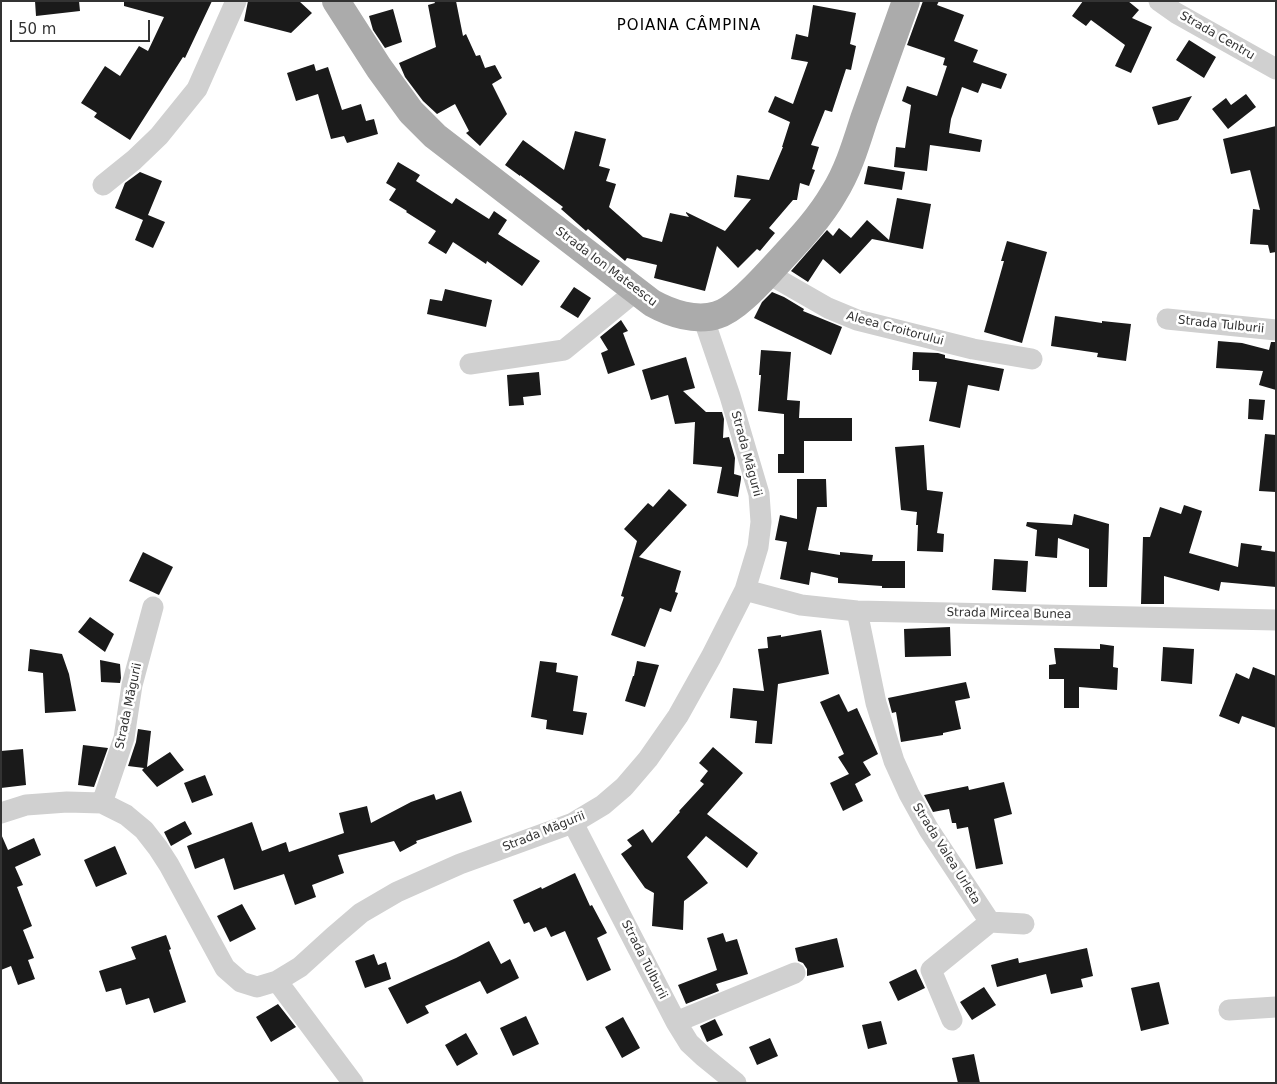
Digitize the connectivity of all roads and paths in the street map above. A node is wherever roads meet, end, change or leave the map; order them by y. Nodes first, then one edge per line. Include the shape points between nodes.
1 (236, 1) edge
2 (336, 1) edge
3 (906, 1) edge
4 (1159, 1) edge
5 (1276, 70) edge
6 (103, 185) dead end
7 (768, 273) junction
8 (636, 291) junction
9 (703, 317) junction
10 (1167, 319) dead end
11 (1276, 330) edge
12 (1032, 359) dead end
13 (470, 364) dead end
14 (745, 590) junction
15 (153, 607) dead end
16 (858, 611) junction
17 (1276, 620) edge
18 (102, 803) junction
19 (1, 812) edge
20 (573, 823) junction
21 (990, 922) junction
22 (1024, 924) dead end
23 (795, 972) dead end
24 (278, 981) junction
25 (1276, 1007) edge
26 (1229, 1010) dead end
27 (952, 1020) dead end
28 (676, 1022) junction
29 (354, 1083) edge
30 (736, 1083) edge

1 - 6 street via 197,89 159,136
2 - 8 main road, Strada Ion Mateescu via 411,112 435,136
3 - 7 main road, Strada Ion Mateescu via 835,192 810,227
4 - 5 street, Strada Centru
7 - 9 main road, Strada Ion Mateescu via 731,308 717,316
7 - 12 street, Aleea Croitorului via 828,308 857,320 973,349
8 - 9 main road, Strada Ion Mateescu via 667,311 681,316
8 - 13 street via 564,350
9 - 14 street, Strada Măgurii via 759,494 761,522 758,547
10 - 11 street, Strada Tulburii
14 - 16 street, Strada Mircea Bunea via 801,605
14 - 20 street, Strada Măgurii via 678,716 648,759 603,805
15 - 18 street, Strada Măgurii via 132,685 124,738
16 - 17 street, Strada Mircea Bunea
16 - 21 street, Strada Valea Urleta via 876,703 894,761 929,830
18 - 19 street, Strada Măgurii via 26,805
18 - 24 street, Strada Măgurii via 126,814 158,848 225,968 241,982 257,987
20 - 24 street, Strada Măgurii via 460,864 397,892 361,913 300,967
20 - 28 street, Strada Tulburii
21 - 22 street
21 - 27 street via 931,970
23 - 28 street
24 - 29 street
25 - 26 street
28 - 30 street, Strada Tulburii via 689,1043

